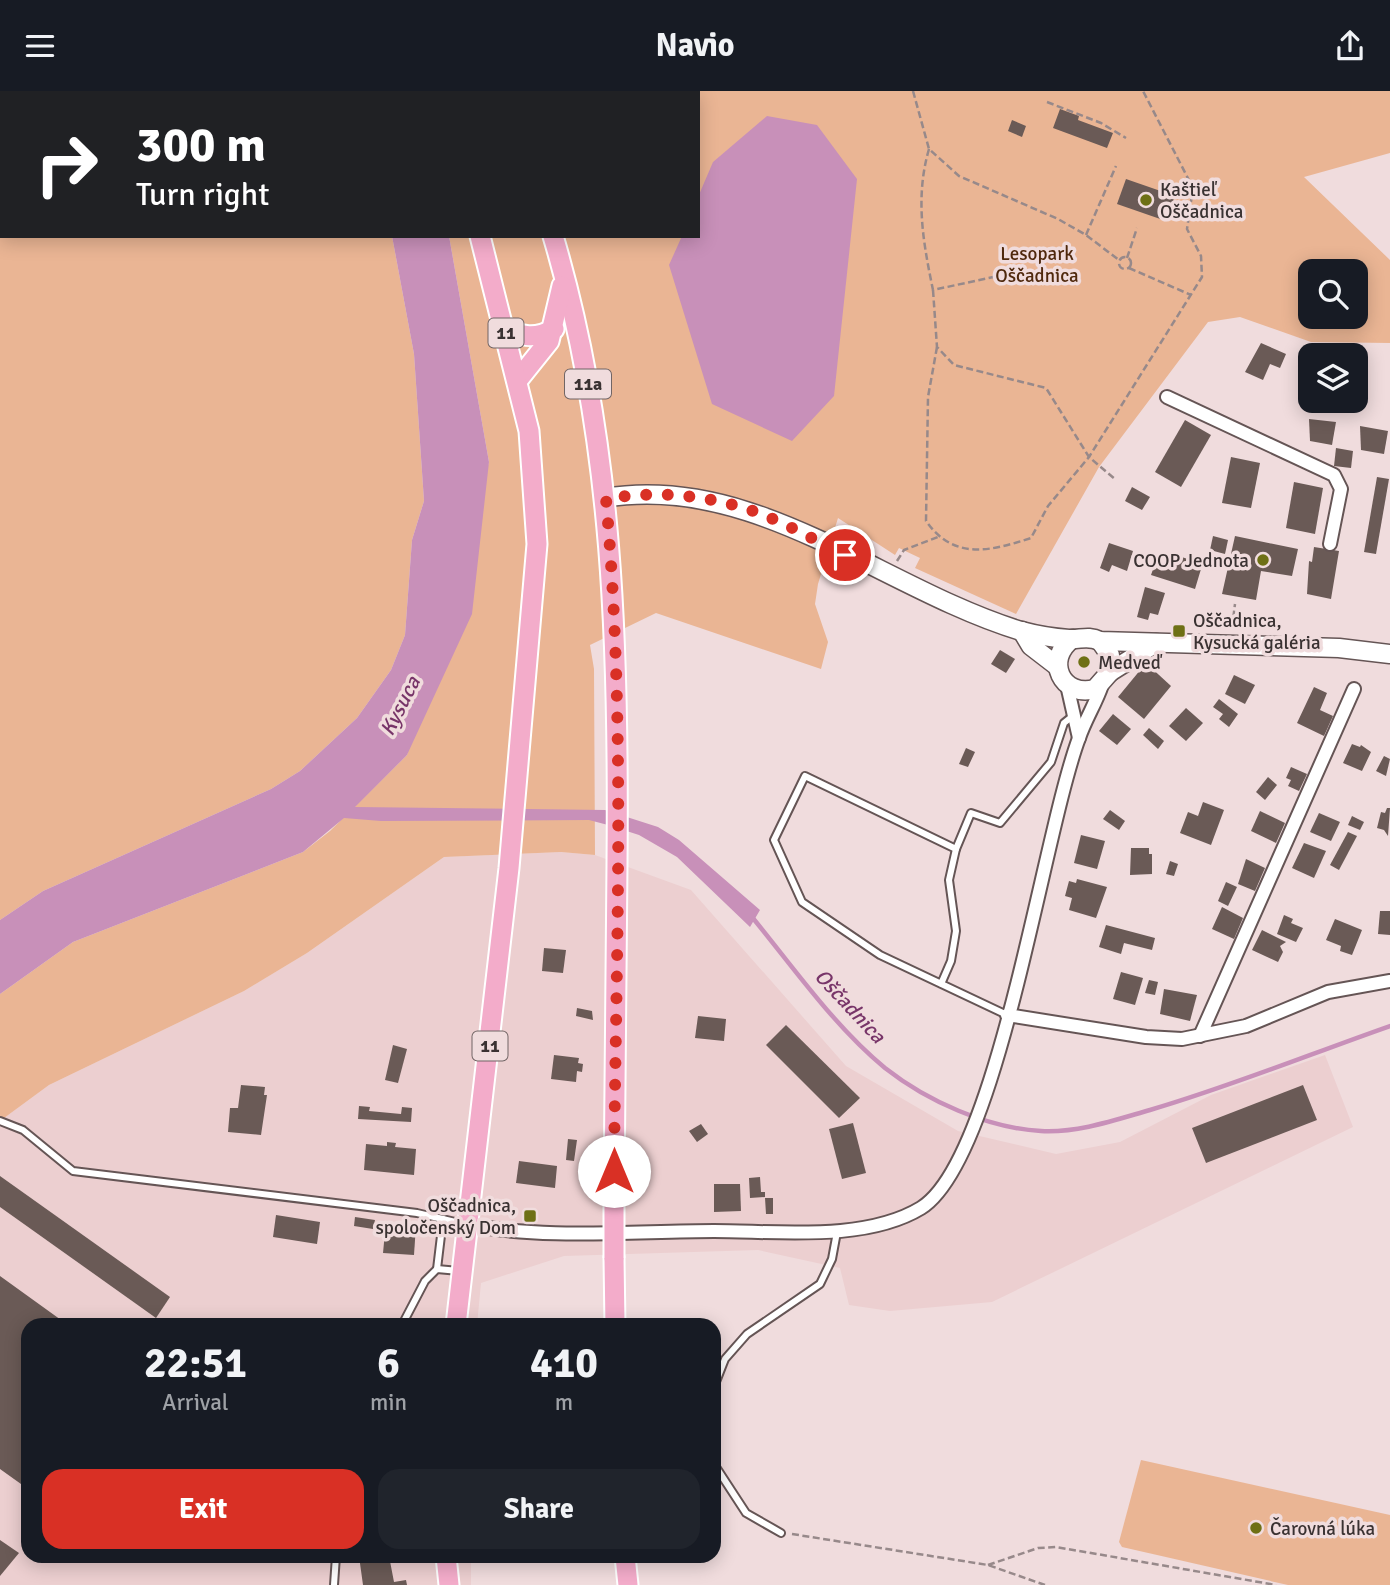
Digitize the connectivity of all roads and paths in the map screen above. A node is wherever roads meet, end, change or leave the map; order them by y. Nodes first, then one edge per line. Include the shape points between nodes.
1 (913, 91) edge
2 (1143, 91) edge
3 (1047, 102) dead end
4 (1126, 138) dead end
5 (929, 149) junction
6 (1116, 166) dead end
7 (1137, 229) dead end
8 (1086, 235) junction
9 (481, 238) edge
10 (553, 238) edge
11 (1128, 258) junction
12 (1119, 260) junction
13 (1129, 268) junction
14 (563, 271) junction
15 (1007, 274) dead end
16 (933, 290) junction
17 (1191, 295) junction
18 (504, 326) junction
19 (554, 329) junction
20 (937, 347) junction
21 (517, 381) junction
22 (1167, 397) dead end
23 (1089, 457) junction
24 (1116, 480) dead end
25 (606, 499) junction
26 (937, 537) junction
27 (1330, 544) dead end
28 (898, 559) dead end
29 (1235, 604) dead end
30 (1022, 631) junction
31 (1231, 631) dead end
32 (1072, 639) junction
33 (1100, 641) junction
34 (1156, 643) junction
35 (1390, 653) edge
36 (1057, 666) junction
37 (1106, 679) junction
38 (1067, 685) junction
39 (1354, 689) dead end
40 (1074, 715) junction
41 (1079, 738) junction
42 (957, 849) junction
43 (1390, 981) edge
44 (941, 983) junction
45 (1007, 1015) junction
46 (1200, 1036) junction
47 (0, 1121) edge
48 (443, 1219) junction
49 (466, 1224) junction
50 (838, 1230) junction
51 (437, 1269) junction
52 (461, 1271) junction
53 (406, 1318) edge
54 (457, 1318) edge
55 (615, 1318) edge
56 (721, 1369) edge
57 (721, 1475) edge
58 (781, 1533) joint
59 (336, 1563) edge
60 (447, 1563) edge
61 (626, 1563) edge
62 (988, 1565) junction
63 (334, 1585) edge
64 (449, 1585) edge
65 (628, 1585) edge
66 (1045, 1585) edge
67 (1276, 1585) edge

1 - 5 path
2 - 17 path via 1193,188 1187,229 1203,266
3 - 4 path
5 - 8 path via 959,176
5 - 16 path via 920,217
6 - 8 path
7 - 11 path
8 - 12 path
9 - 18 main road, 11
10 - 14 main road, 11a
11 - 12 path
11 - 13 path
12 - 13 path via 1121,269
13 - 17 path
14 - 19 main road
14 - 25 main road, 11a via 588,384
15 - 16 path
16 - 20 path
17 - 23 path
18 - 19 main road via 534,337
18 - 21 main road, 11
19 - 21 main road via 542,352
20 - 23 path via 954,365 1045,388
20 - 26 path via 928,397 925,466 926,521
21 - 49 main road, 11 via 529,431 537,544 491,1046
22 - 27 street via 1334,475 1341,489
23 - 24 path
23 - 26 path via 1048,506 1031,538 997,549 964,549
25 - 30 street via 635,494 675,496 757,512 917,590
25 - 55 main road, 11a, bridge via 618,796
26 - 28 path via 904,550
29 - 31 path
30 - 32 street
30 - 36 street via 1031,646
32 - 33 street
32 - 36 street via 1060,650
33 - 34 street
33 - 37 street via 1110,655
34 - 35 street
34 - 37 street
36 - 38 street
37 - 38 street via 1080,691
37 - 41 street
38 - 40 street
39 - 46 street
40 - 41 street
40 - 42 lane via 1064,723 1051,762 1000,823 971,813
41 - 45 street
42 - 44 lane via 949,880 956,931 951,961
42 - 44 lane via 805,776 774,840 802,902 880,955
43 - 46 street via 1328,992 1246,1026
44 - 45 lane
45 - 46 street via 1146,1037
45 - 50 street via 974,1127 954,1171 932,1200 889,1222
47 - 48 lane via 23,1130 73,1171
48 - 49 lane
48 - 51 lane
49 - 50 street via 568,1232
49 - 52 main road, 11
50 - 56 lane via 820,1284 747,1334
51 - 52 lane
51 - 53 lane via 425,1280
52 - 54 main road, 11
57 - 58 lane via 746,1513
58 - 62 path
59 - 63 lane
60 - 64 main road
61 - 65 main road
62 - 66 path
62 - 67 path via 1038,1548 1056,1548

